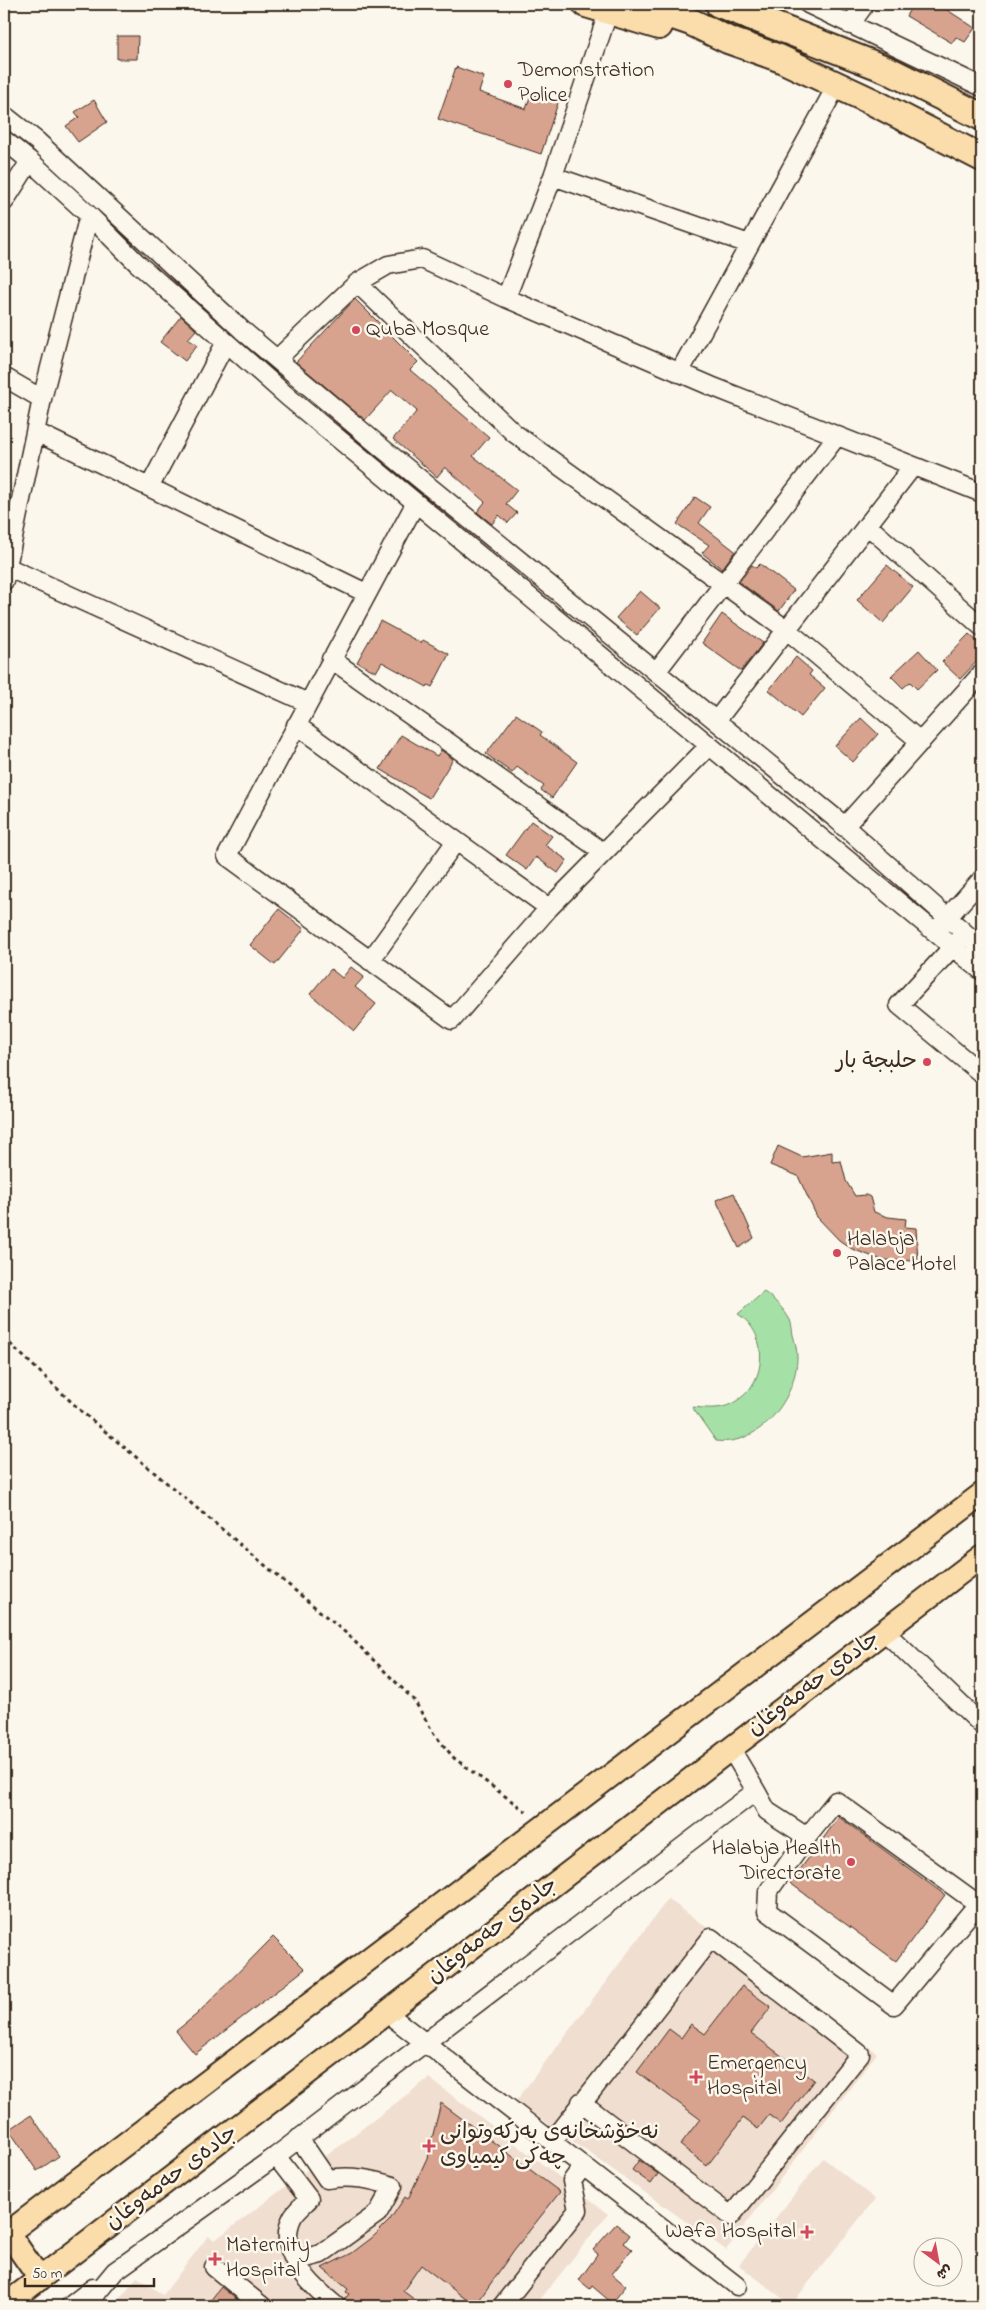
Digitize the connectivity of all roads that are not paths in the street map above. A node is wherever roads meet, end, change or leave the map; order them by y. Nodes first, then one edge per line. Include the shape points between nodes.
1 (638, 4) edge
2 (719, 4) edge
3 (752, 4) edge
4 (808, 4) edge
5 (865, 4) edge
6 (602, 6) edge
7 (850, 25) junction
8 (728, 40) junction
9 (858, 58) junction
10 (837, 85) junction
11 (982, 87) edge
12 (4, 114) edge
13 (982, 117) edge
14 (4, 140) edge
15 (982, 158) edge
16 (30, 161) junction
17 (553, 176) junction
18 (4, 202) edge
19 (89, 215) junction
20 (749, 244) junction
21 (151, 246) junction
22 (137, 263) junction
23 (357, 283) junction
24 (506, 298) junction
25 (226, 342) junction
26 (277, 360) junction
27 (679, 373) junction
28 (4, 377) edge
29 (42, 400) junction
30 (36, 432) junction
31 (837, 436) junction
32 (913, 466) junction
33 (150, 486) junction
34 (982, 493) edge
35 (415, 504) junction
36 (867, 525) junction
37 (5, 574) edge
38 (723, 584) junction
39 (366, 593) junction
40 (583, 612) junction
41 (982, 627) edge
42 (569, 629) junction
43 (787, 630) junction
44 (330, 659) junction
45 (656, 672) junction
46 (982, 673) edge
47 (308, 703) junction
48 (716, 721) junction
49 (296, 725) junction
50 (920, 742) junction
51 (709, 746) junction
52 (844, 827) junction
53 (456, 841) junction
54 (603, 852) junction
55 (982, 879) edge
56 (550, 908) junction
57 (948, 918) junction
58 (935, 932) junction
59 (965, 934) junction
60 (953, 947) junction
61 (982, 948) edge
62 (370, 961) junction
63 (982, 971) edge
64 (982, 1074) edge
65 (982, 1494) edge
66 (982, 1556) edge
67 (884, 1631) junction
68 (982, 1725) edge
69 (730, 1749) junction
70 (756, 1791) junction
71 (807, 1837) junction
72 (387, 2013) junction
73 (424, 2042) junction
74 (581, 2102) junction
75 (299, 2138) junction
76 (552, 2142) junction
77 (276, 2156) junction
78 (583, 2166) junction
79 (6, 2235) edge
80 (295, 2261) junction
81 (214, 2267) dead end
82 (115, 2271) junction
83 (40, 2279) junction
84 (737, 2286) dead end
85 (4, 2306) edge
86 (70, 2306) edge
87 (86, 2306) edge
88 (262, 2306) edge
89 (336, 2306) edge
90 (502, 2306) edge

1 - 8 highway via 691,22
2 - 9 highway
3 - 9 highway via 824,36
4 - 7 street
5 - 7 street
6 - 8 highway via 650,25
6 - 17 street
7 - 11 street
8 - 10 highway via 779,58
9 - 13 highway
10 - 15 highway
10 - 20 street
12 - 21 street via 37,140
14 - 16 street
16 - 18 street
16 - 19 street
17 - 20 street
17 - 24 street
19 - 22 street
19 - 29 street
20 - 27 street
21 - 22 street
21 - 26 street
22 - 25 street
23 - 24 street via 388,266 422,259
23 - 26 street
23 - 38 street via 514,433
24 - 27 street
25 - 33 street
25 - 35 street
26 - 40 street
27 - 31 street
28 - 29 street
29 - 30 street
30 - 33 street
30 - 37 street
31 - 32 street
31 - 38 street
32 - 34 street
32 - 36 street
33 - 39 street
35 - 39 street
35 - 42 street
36 - 41 street
36 - 43 street
37 - 47 street
38 - 43 street
38 - 45 street
39 - 44 street
40 - 42 street
40 - 45 street
42 - 51 street
43 - 48 street
43 - 50 street
44 - 47 street
44 - 54 street
45 - 48 street
46 - 50 street
47 - 49 street
48 - 52 street
49 - 53 street
49 - 62 street via 227,856
50 - 52 street
51 - 54 street
51 - 58 street
52 - 57 street
53 - 56 street
53 - 62 street
54 - 56 street
55 - 57 street
56 - 62 street via 452,1020
57 - 58 street
57 - 59 street
58 - 60 street
59 - 60 street
59 - 61 street
60 - 63 street
60 - 64 street via 900,1005
65 - 79 main road
66 - 67 main road, جادەی حەمەوغان
67 - 68 street
67 - 69 main road, جادەی حەمەوغان
69 - 70 street
69 - 72 main road, جادەی حەمەوغان
70 - 71 street via 767,1811
70 - 73 street
71 - 71 street via 768,1892 767,1911 894,2005 978,1904 836,1801
72 - 73 street
72 - 83 main road, جادەی حەمەوغان
73 - 75 street
73 - 76 street
74 - 74 street via 711,1938 860,2054 731,2216
74 - 76 street
75 - 77 street
75 - 80 street via 327,2179 365,2177 393,2186 378,2213 321,2254
76 - 78 street
77 - 80 street via 309,2198 293,2217 288,2240
77 - 82 street
78 - 84 street
78 - 90 street via 572,2181 578,2210
79 - 83 main road
80 - 89 street via 316,2290
81 - 88 street
82 - 86 street
82 - 87 street
83 - 85 main road, جادەی حەمەوغان

